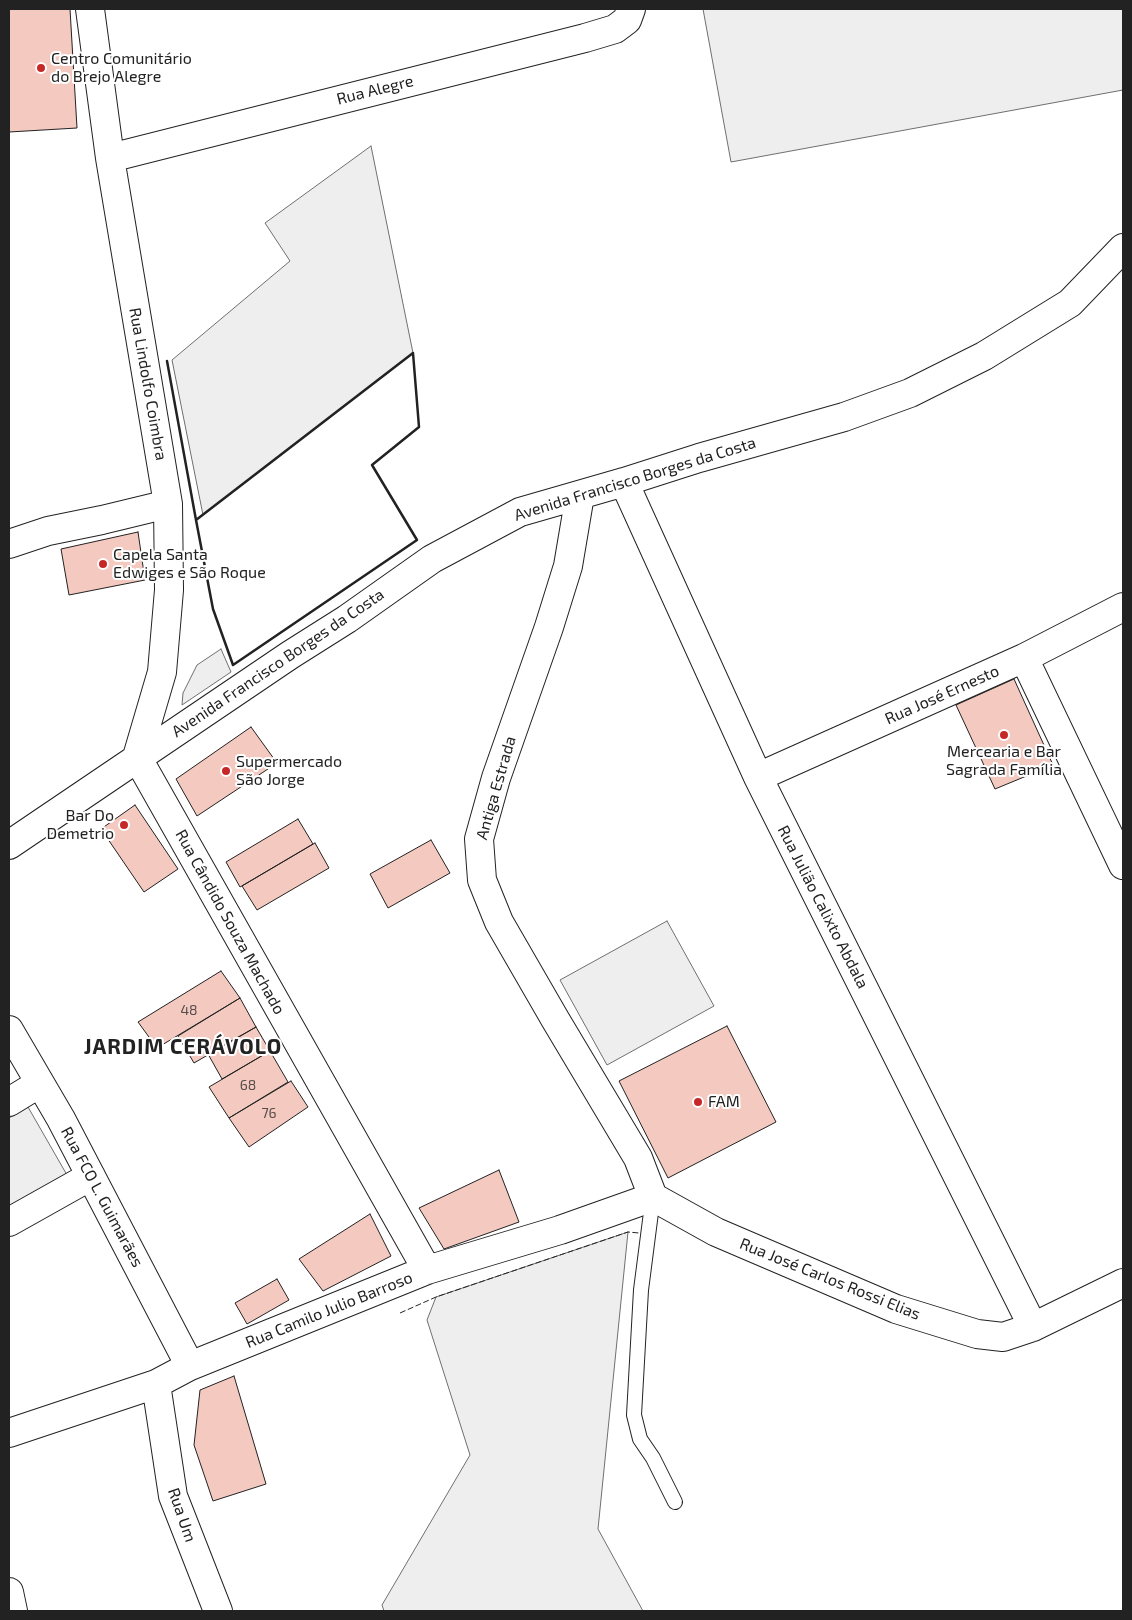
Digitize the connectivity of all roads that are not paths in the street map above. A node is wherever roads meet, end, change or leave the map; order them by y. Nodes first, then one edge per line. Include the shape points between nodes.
1 (90, 9) edge
2 (631, 9) edge
3 (110, 158) junction
4 (1123, 248) edge
5 (624, 482) junction
6 (580, 495) junction
7 (168, 504) junction
8 (9, 544) edge
9 (1123, 607) edge
10 (1024, 658) junction
11 (137, 757) junction
12 (758, 777) junction
13 (9, 845) edge
14 (1123, 865) edge
15 (9, 1030) edge
16 (40, 1083) junction
17 (9, 1102) edge
18 (91, 1176) junction
19 (653, 1197) junction
20 (9, 1222) edge
21 (427, 1270) junction
22 (1123, 1283) edge
23 (1033, 1327) junction
24 (190, 1366) junction
25 (156, 1384) junction
26 (9, 1433) edge
27 (675, 1502) dead end
28 (9, 1592) edge
29 (13, 1611) edge
30 (218, 1611) edge

1 - 3 street, Rua Lindolfo Coimbra
2 - 3 street, Rua Alegre via 627,20 615,29 585,38
3 - 7 street, Rua Lindolfo Coimbra
4 - 5 street, Avenida Francisco Borges da Costa via 1070,303 984,356 910,393 844,417
5 - 6 street, Avenida Francisco Borges da Costa
5 - 12 street, Rua Julião Calixto Abdala
6 - 11 street, Avenida Francisco Borges da Costa via 520,512 432,559
6 - 19 street, Antiga Estrada via 565,575 496,778 479,839 482,880 499,922 638,1158
7 - 8 street via 48,531
7 - 11 street, Rua Lindolfo Coimbra via 169,590 162,672
9 - 10 street, Rua José Ernesto
10 - 12 street, Rua José Ernesto
10 - 14 street
11 - 13 street, Avenida Francisco Borges da Costa
11 - 21 street, Rua Cândido Souza Machado
12 - 23 street, Rua Julião Calixto Abdala
15 - 16 street, Rua FCO L. Guimarães
16 - 17 street
16 - 18 street, Rua FCO L. Guimarães
18 - 20 street
18 - 24 street, Rua FCO L. Guimarães
19 - 21 street, Rua Camilo Julio Barroso via 560,1230
19 - 23 street, Rua José Carlos Rossi Elias via 716,1232 896,1309 977,1334 1003,1337
19 - 27 lane via 641,1290 634,1414 640,1439
21 - 24 street, Rua Camilo Julio Barroso
22 - 23 street, Rua José Carlos Rossi Elias
24 - 25 street, Rua Camilo Julio Barroso
25 - 26 street, Rua Camilo Julio Barroso
25 - 30 street, Rua Um via 173,1496
28 - 29 street

